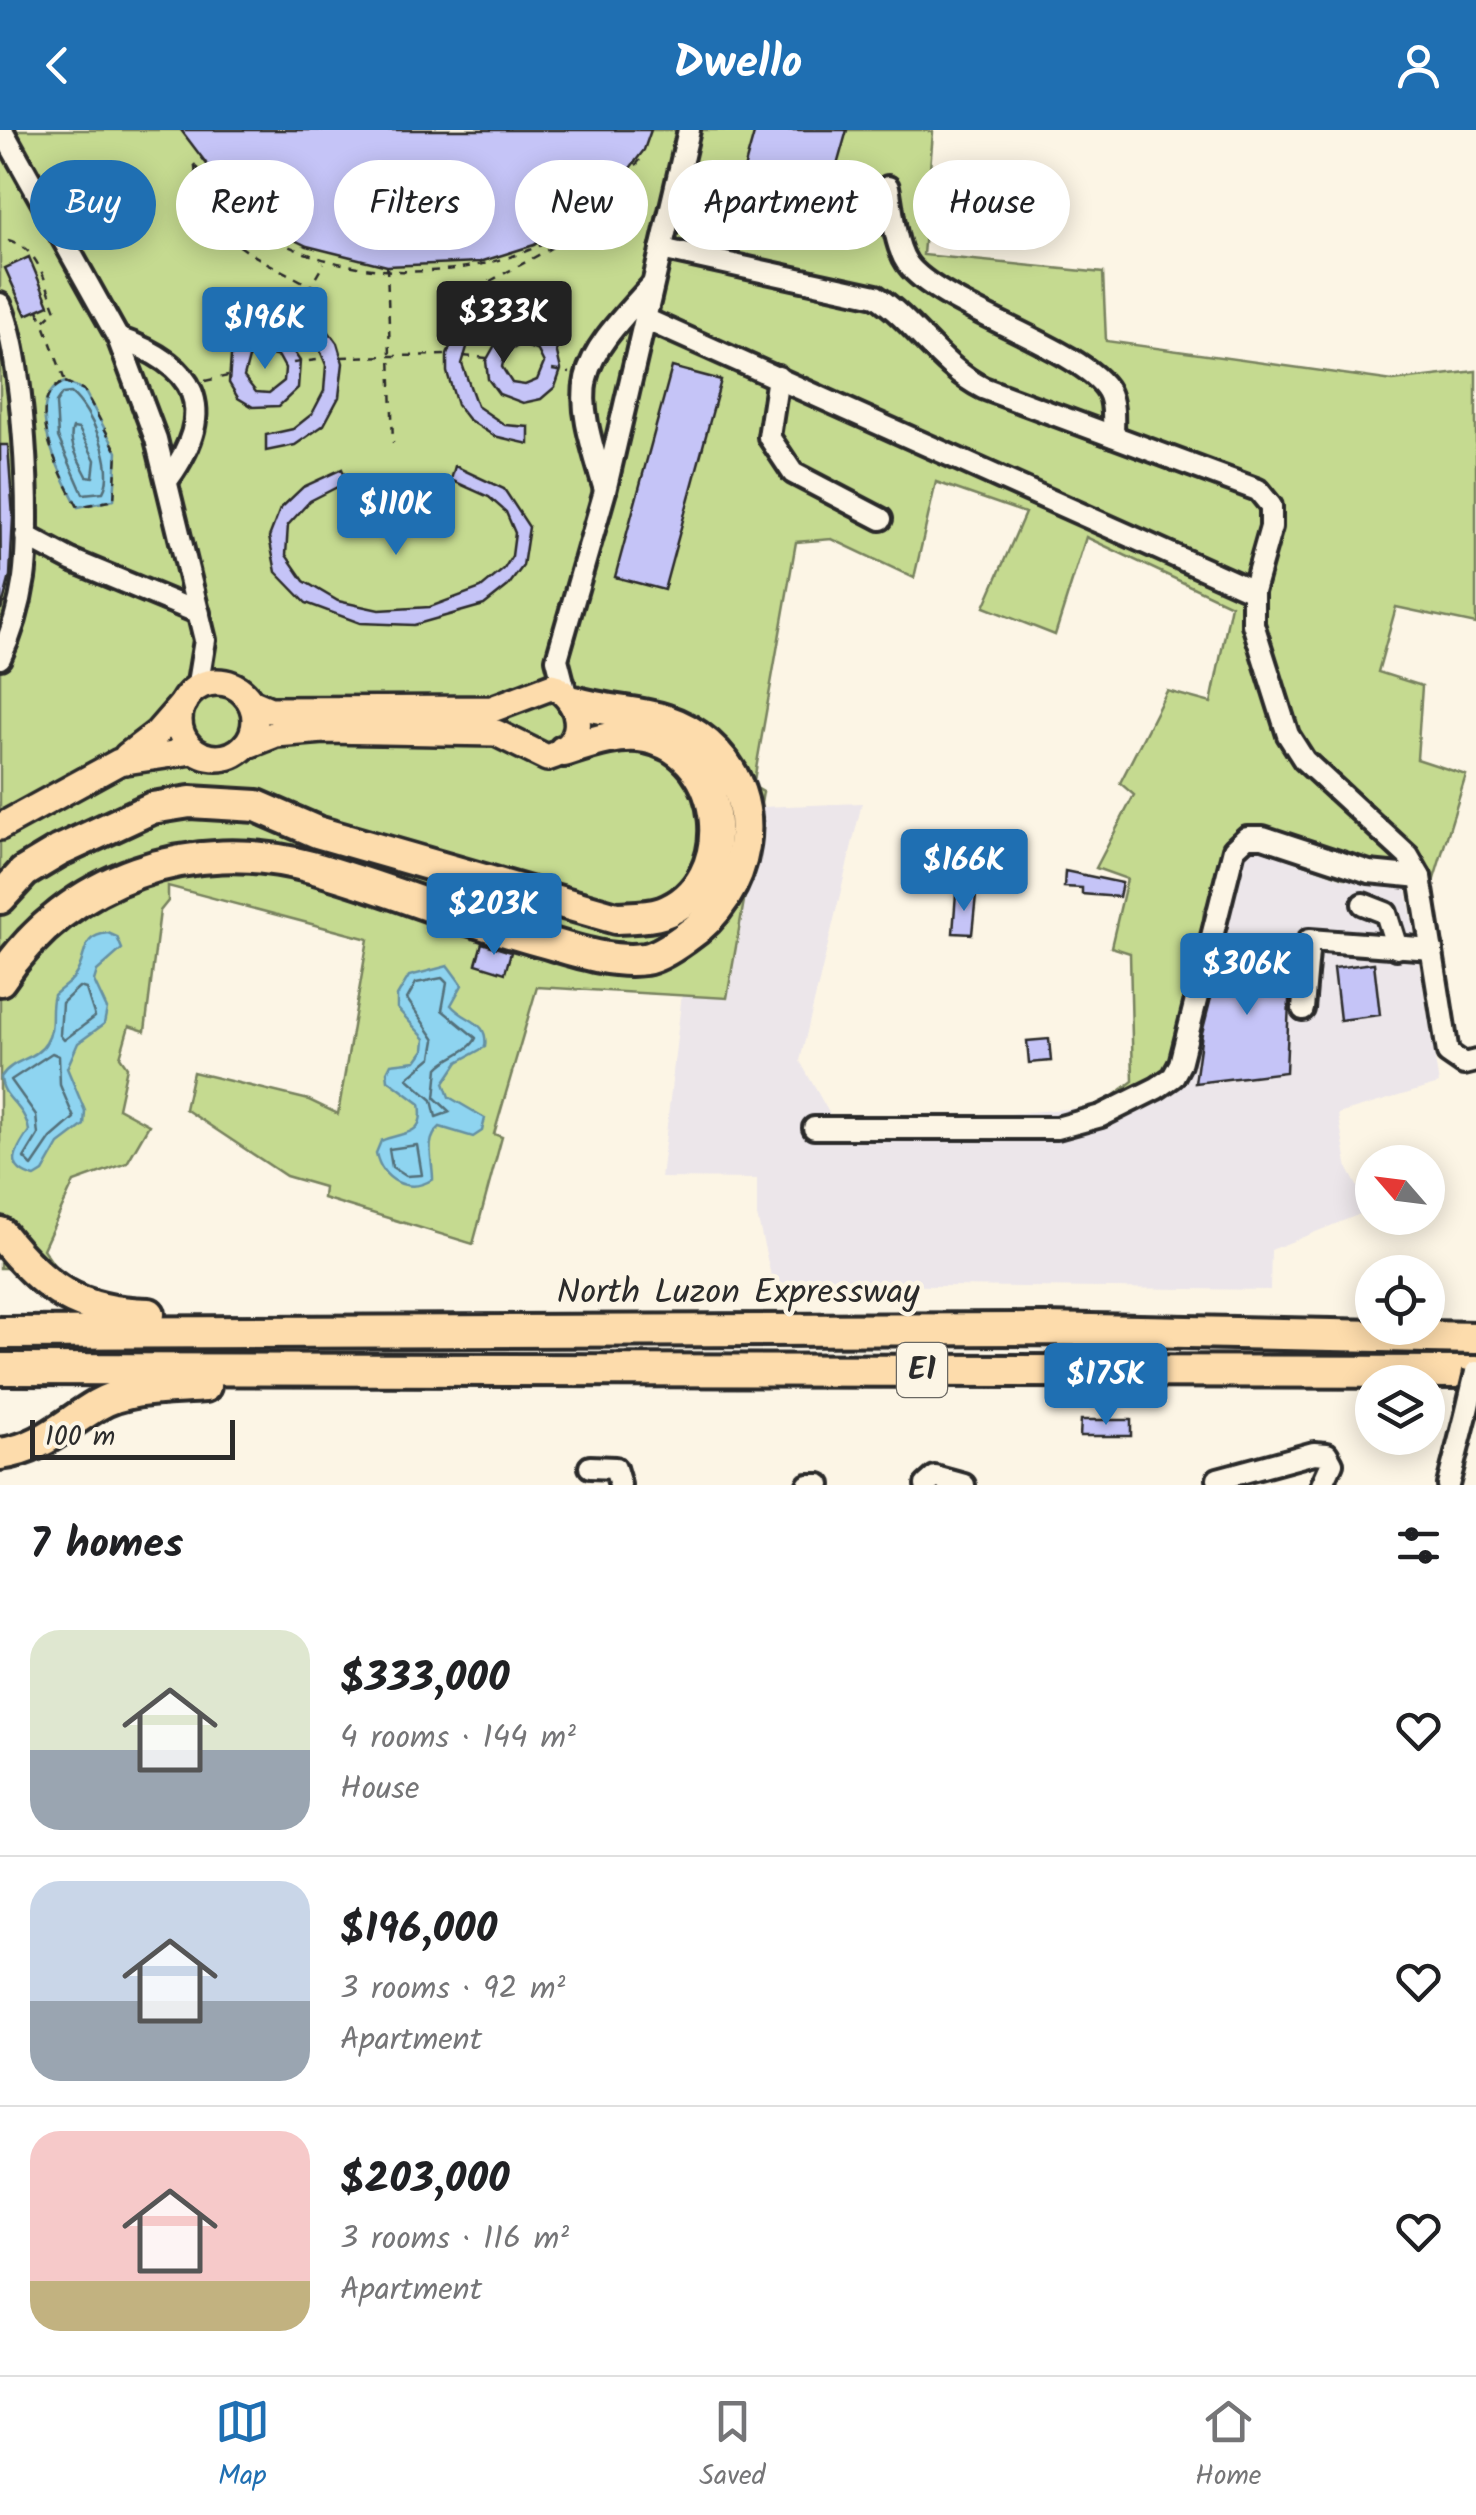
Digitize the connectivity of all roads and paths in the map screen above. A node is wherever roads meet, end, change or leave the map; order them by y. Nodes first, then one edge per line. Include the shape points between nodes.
1 (2, 130) edge
2 (689, 130) edge
3 (893, 210) edge
4 (8, 240) dead end
5 (661, 249) junction
6 (325, 262) junction
7 (387, 266) dead end
8 (387, 274) junction
9 (653, 284) junction
10 (311, 286) junction
11 (476, 288) dead end
12 (0, 304) edge
13 (300, 305) dead end
14 (38, 310) dead end
15 (645, 319) junction
16 (43, 322) junction
17 (118, 338) junction
18 (447, 355) dead end
19 (342, 356) dead end
20 (463, 356) dead end
21 (389, 357) junction
22 (325, 358) dead end
23 (487, 358) dead end
24 (293, 362) dead end
25 (228, 376) dead end
26 (778, 378) junction
27 (65, 382) junction
28 (189, 386) junction
29 (1113, 436) junction
30 (393, 443) dead end
31 (169, 478) junction
32 (605, 491) junction
33 (881, 519) dead end
34 (26, 536) junction
35 (1254, 592) junction
36 (199, 613) junction
37 (0, 658) edge
38 (190, 696) junction
39 (570, 698) junction
40 (250, 702) junction
41 (494, 721) junction
42 (245, 746) junction
43 (193, 751) junction
44 (564, 751) junction
45 (119, 762) junction
46 (4, 819) edge
47 (1420, 876) junction
48 (0, 898) edge
49 (1363, 904) dead end
50 (1398, 948) junction
51 (1432, 949) junction
52 (0, 980) edge
53 (1302, 1009) dead end
54 (1476, 1061) edge
55 (814, 1128) dead end
56 (0, 1233) edge
57 (401, 1333) junction
58 (0, 1334) edge
59 (1476, 1338) edge
60 (368, 1368) junction
61 (0, 1369) edge
62 (1476, 1372) edge
63 (0, 1454) edge
64 (590, 1467) dead end
65 (1218, 1479) dead end
66 (620, 1485) edge
67 (808, 1485) edge
68 (820, 1485) edge
69 (926, 1485) edge
70 (964, 1485) edge
71 (1322, 1485) edge
72 (1448, 1485) edge

1 - 17 street
2 - 5 street
3 - 29 street via 911,268 1107,388
4 - 16 path via 25,244 34,256 56,310
5 - 9 street
5 - 29 street via 876,296 957,374
6 - 8 path
6 - 10 path
6 - 10 path via 244,220 194,164 199,200 221,229
7 - 8 path
8 - 11 path via 462,267 534,248 605,203 640,160 632,178 589,222
8 - 21 path
9 - 15 street
9 - 32 street via 594,352 586,377 582,405
10 - 13 path
12 - 34 street via 16,354
14 - 16 path
15 - 26 street
15 - 32 street
16 - 27 path
17 - 28 street via 156,352
17 - 31 street
18 - 21 path
19 - 21 path
20 - 23 path
21 - 30 path
22 - 24 path
25 - 28 path
26 - 33 street via 769,437 794,473
26 - 35 street
27 - 27 path via 46,401 56,465 78,506 114,500 117,452 84,390
28 - 31 street via 191,447
29 - 35 street via 1258,490 1271,506 1271,526
31 - 36 street
32 - 39 street via 558,659
34 - 36 street
34 - 37 street via 17,614
35 - 47 street via 1253,624 1288,736
36 - 38 street via 204,640
38 - 40 main road via 210,682 223,683
38 - 43 main road via 180,729
38 - 45 main road
39 - 41 main road via 553,686 532,691
39 - 44 main road via 578,728
39 - 52 highway via 609,712 677,721 712,748 740,797 744,850 724,904 702,927 650,958 613,960 308,866 192,858 140,868 66,908
40 - 41 main road via 270,710
40 - 42 main road via 255,722
41 - 42 main road via 276,734
41 - 44 main road via 539,756
42 - 43 main road via 221,758
43 - 45 main road
44 - 48 highway via 605,738 647,737 686,760 711,802 718,840 710,868 681,902 662,912 616,918 317,832 257,806 190,802 152,808 75,843 24,872
45 - 46 main road
47 - 51 street
47 - 55 street via 1369,872 1247,838 1234,848 1180,1064 1157,1088 1102,1116 1057,1128
49 - 50 street via 1386,914
50 - 51 street
50 - 53 street via 1309,940
51 - 54 street via 1448,1053 1454,1061
56 - 57 highway via 44,1282 111,1314 257,1316
57 - 58 highway, North Luzon Expressway / E1
57 - 59 highway, North Luzon Expressway / E1 via 1044,1328
60 - 61 highway, E1
60 - 62 highway, E1
60 - 63 highway via 130,1394 99,1403 47,1442
62 - 72 street, bridge
64 - 66 street via 615,1468
65 - 71 street via 1314,1453 1327,1454 1332,1463
67 - 68 street
69 - 70 street via 935,1477

